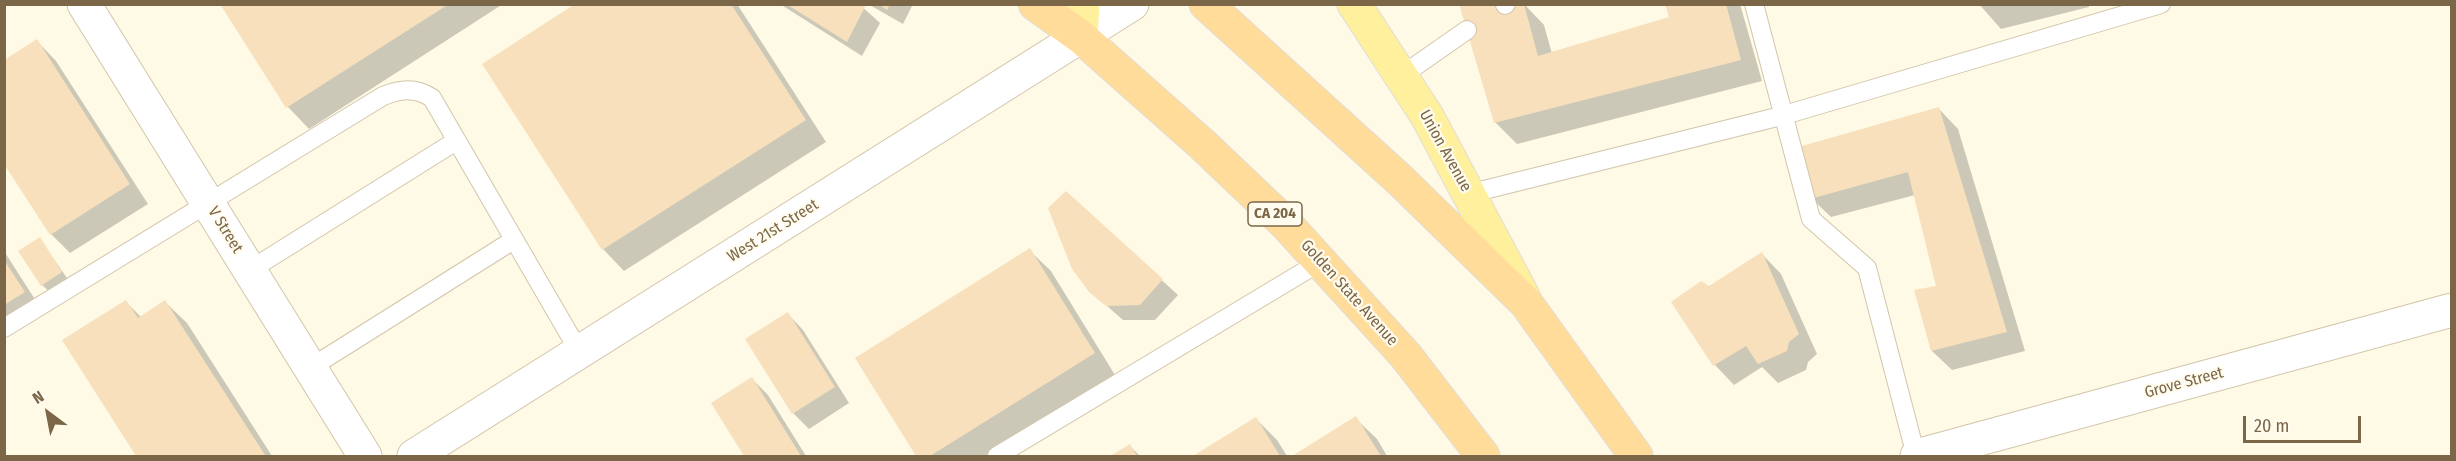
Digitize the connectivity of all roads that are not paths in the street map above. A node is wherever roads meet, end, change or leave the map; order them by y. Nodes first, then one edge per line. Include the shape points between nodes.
1 (84, 4) edge
2 (1035, 4) edge
3 (1083, 4) edge
4 (1132, 4) edge
5 (1206, 4) edge
6 (1354, 4) edge
7 (1754, 4) edge
8 (2161, 4) edge
9 (1467, 30) dead end
10 (1081, 37) junction
11 (1401, 76) junction
12 (1781, 116) junction
13 (456, 141) junction
14 (1468, 194) junction
15 (208, 202) junction
16 (512, 241) junction
17 (1320, 262) junction
18 (250, 270) junction
19 (1526, 303) junction
20 (2451, 310) edge
21 (4, 328) edge
22 (580, 353) junction
23 (310, 368) junction
24 (365, 456) edge
25 (414, 456) edge
26 (997, 456) edge
27 (1483, 456) edge
28 (1636, 456) edge
29 (1916, 456) edge

1 - 15 street, V Street
2 - 10 highway, Golden State Avenue / CA 204
3 - 10 main road
4 - 10 street, West 21st Street
5 - 19 highway via 1400,180
6 - 11 main road, Union Avenue
7 - 12 lane
8 - 12 lane
9 - 11 lane
10 - 17 highway, Golden State Avenue / CA 204 via 1203,145
10 - 22 street, West 21st Street
11 - 14 main road, Union Avenue
12 - 14 lane
12 - 29 lane via 1810,219 1867,268
13 - 15 lane via 432,98 420,91 399,90 382,96
13 - 16 lane
13 - 18 lane
14 - 19 main road, Union Avenue
15 - 18 street, V Street
15 - 21 lane
16 - 22 lane
16 - 23 lane
17 - 26 lane
17 - 27 highway, Golden State Avenue / CA 204 via 1406,356
18 - 23 street, V Street
19 - 28 highway
20 - 29 street, Grove Street
22 - 25 street, West 21st Street
23 - 24 street, V Street

